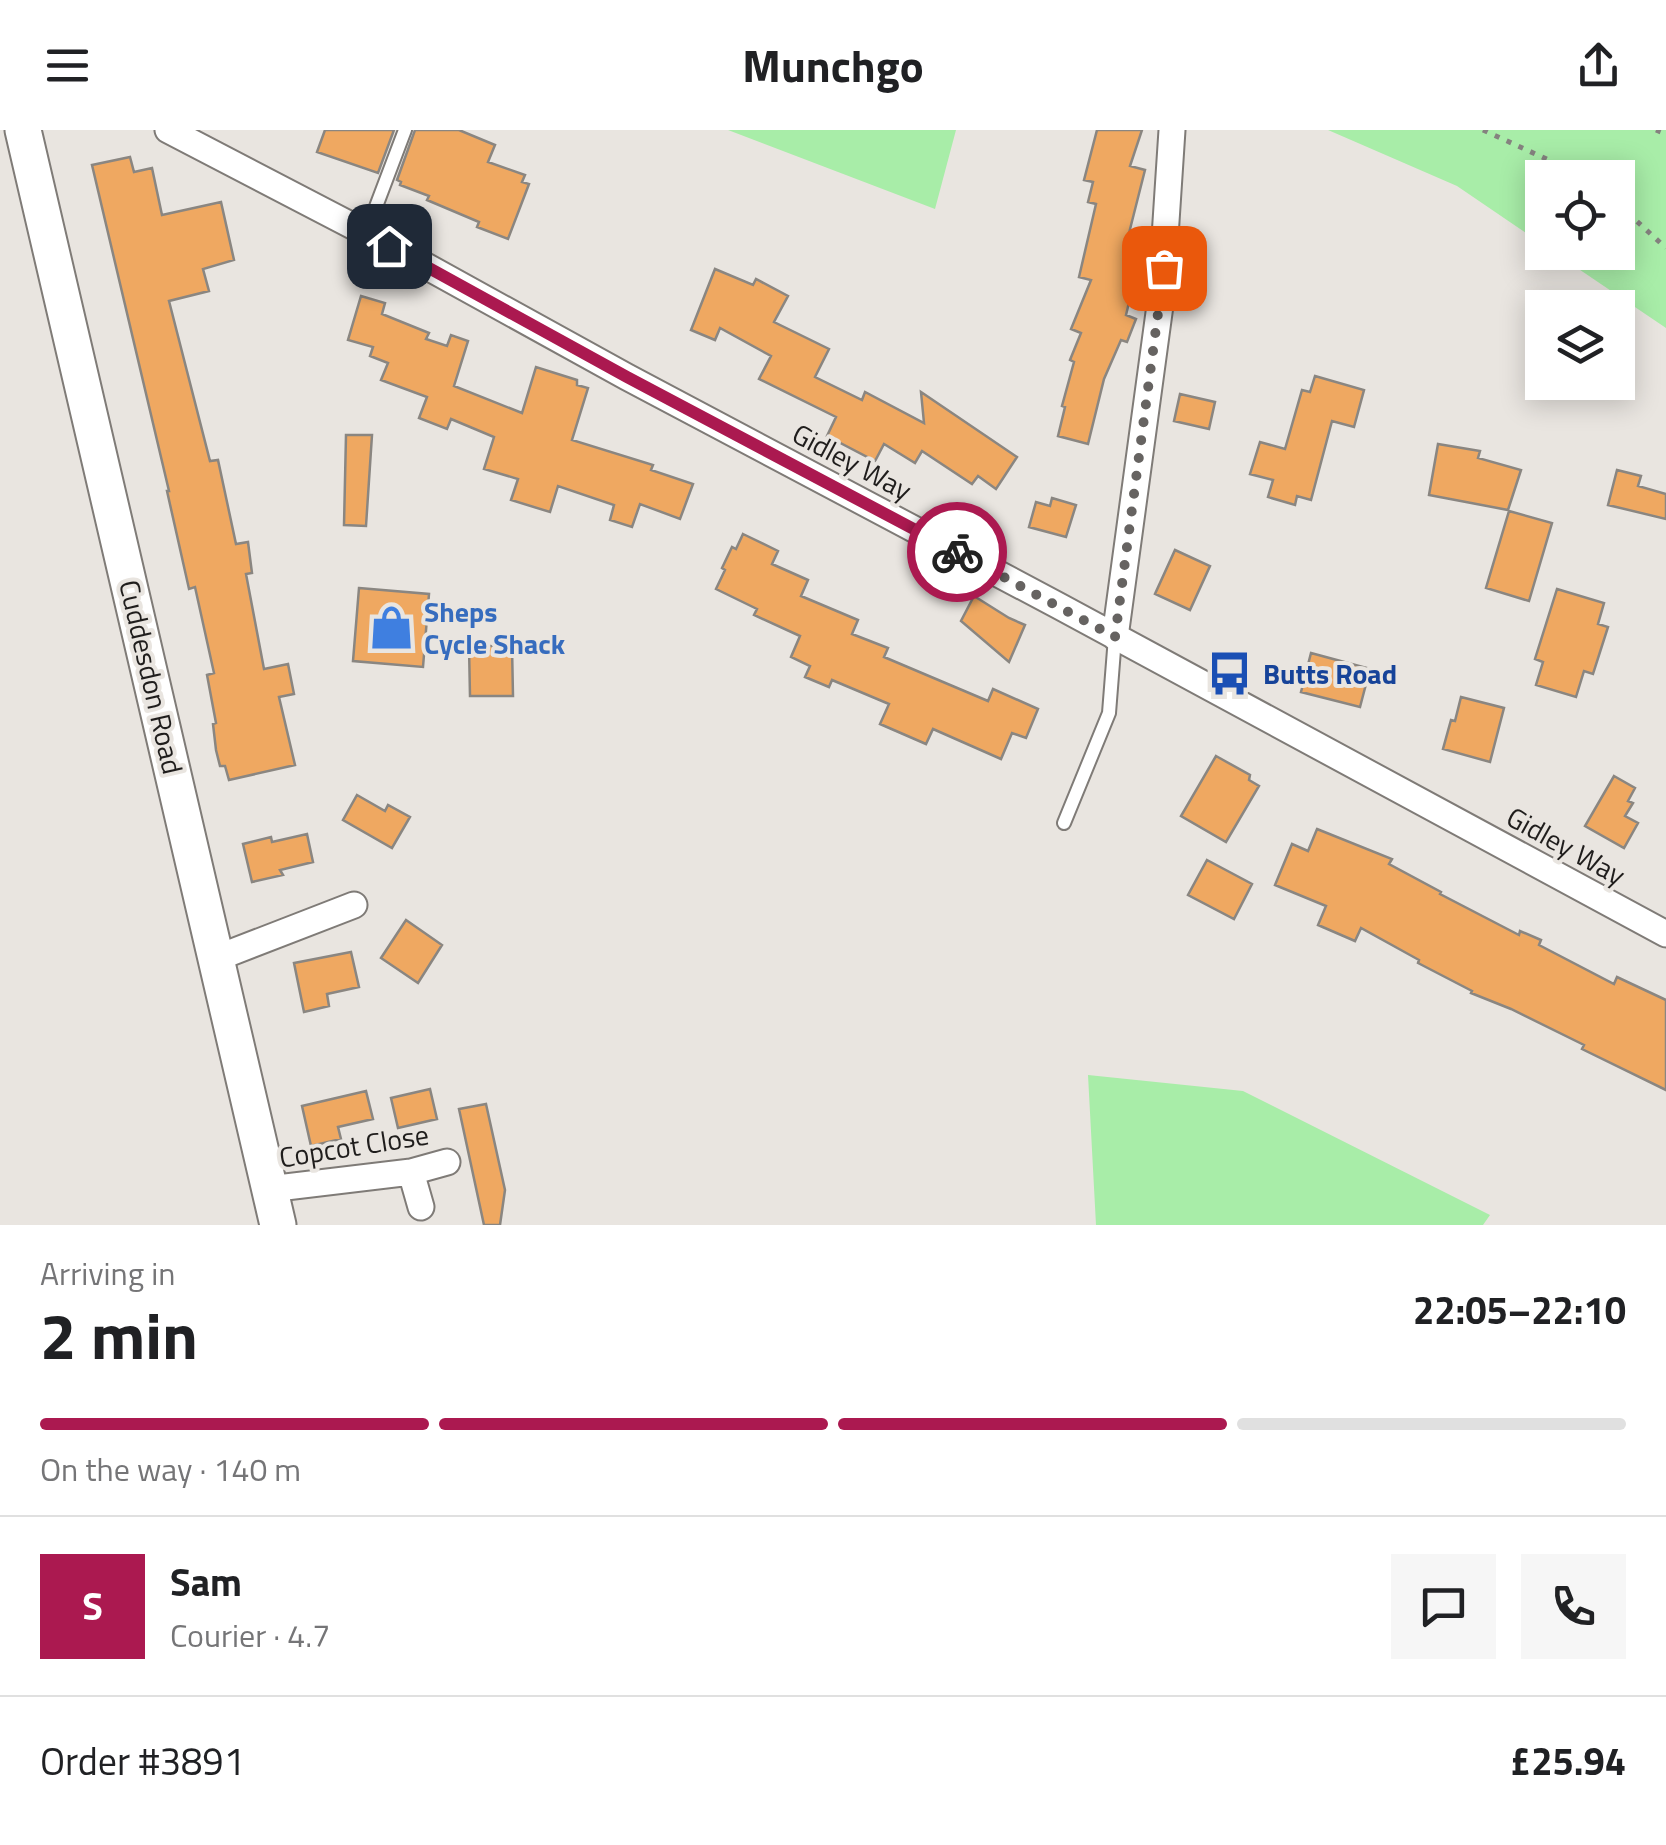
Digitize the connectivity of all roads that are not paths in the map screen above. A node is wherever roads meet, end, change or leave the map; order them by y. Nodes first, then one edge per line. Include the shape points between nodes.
1 (22, 130) edge
2 (168, 130) edge
3 (405, 130) edge
4 (1172, 130) edge
5 (366, 233) junction
6 (1115, 637) junction
7 (1064, 823) dead end
8 (354, 906) dead end
9 (1666, 934) edge
10 (218, 958) junction
11 (447, 1162) dead end
12 (411, 1172) junction
13 (269, 1189) junction
14 (421, 1207) dead end
15 (278, 1225) edge

1 - 10 street, Cuddesdon Road
2 - 5 street, Gidley Way
3 - 5 lane
4 - 6 street via 1161,298
5 - 6 street, Gidley Way
6 - 7 lane via 1109,713
6 - 9 street, Gidley Way
8 - 10 street
10 - 13 street, Cuddesdon Road
11 - 12 street, Copcot Close
12 - 13 street, Copcot Close
12 - 14 street
13 - 15 street, Cuddesdon Road

